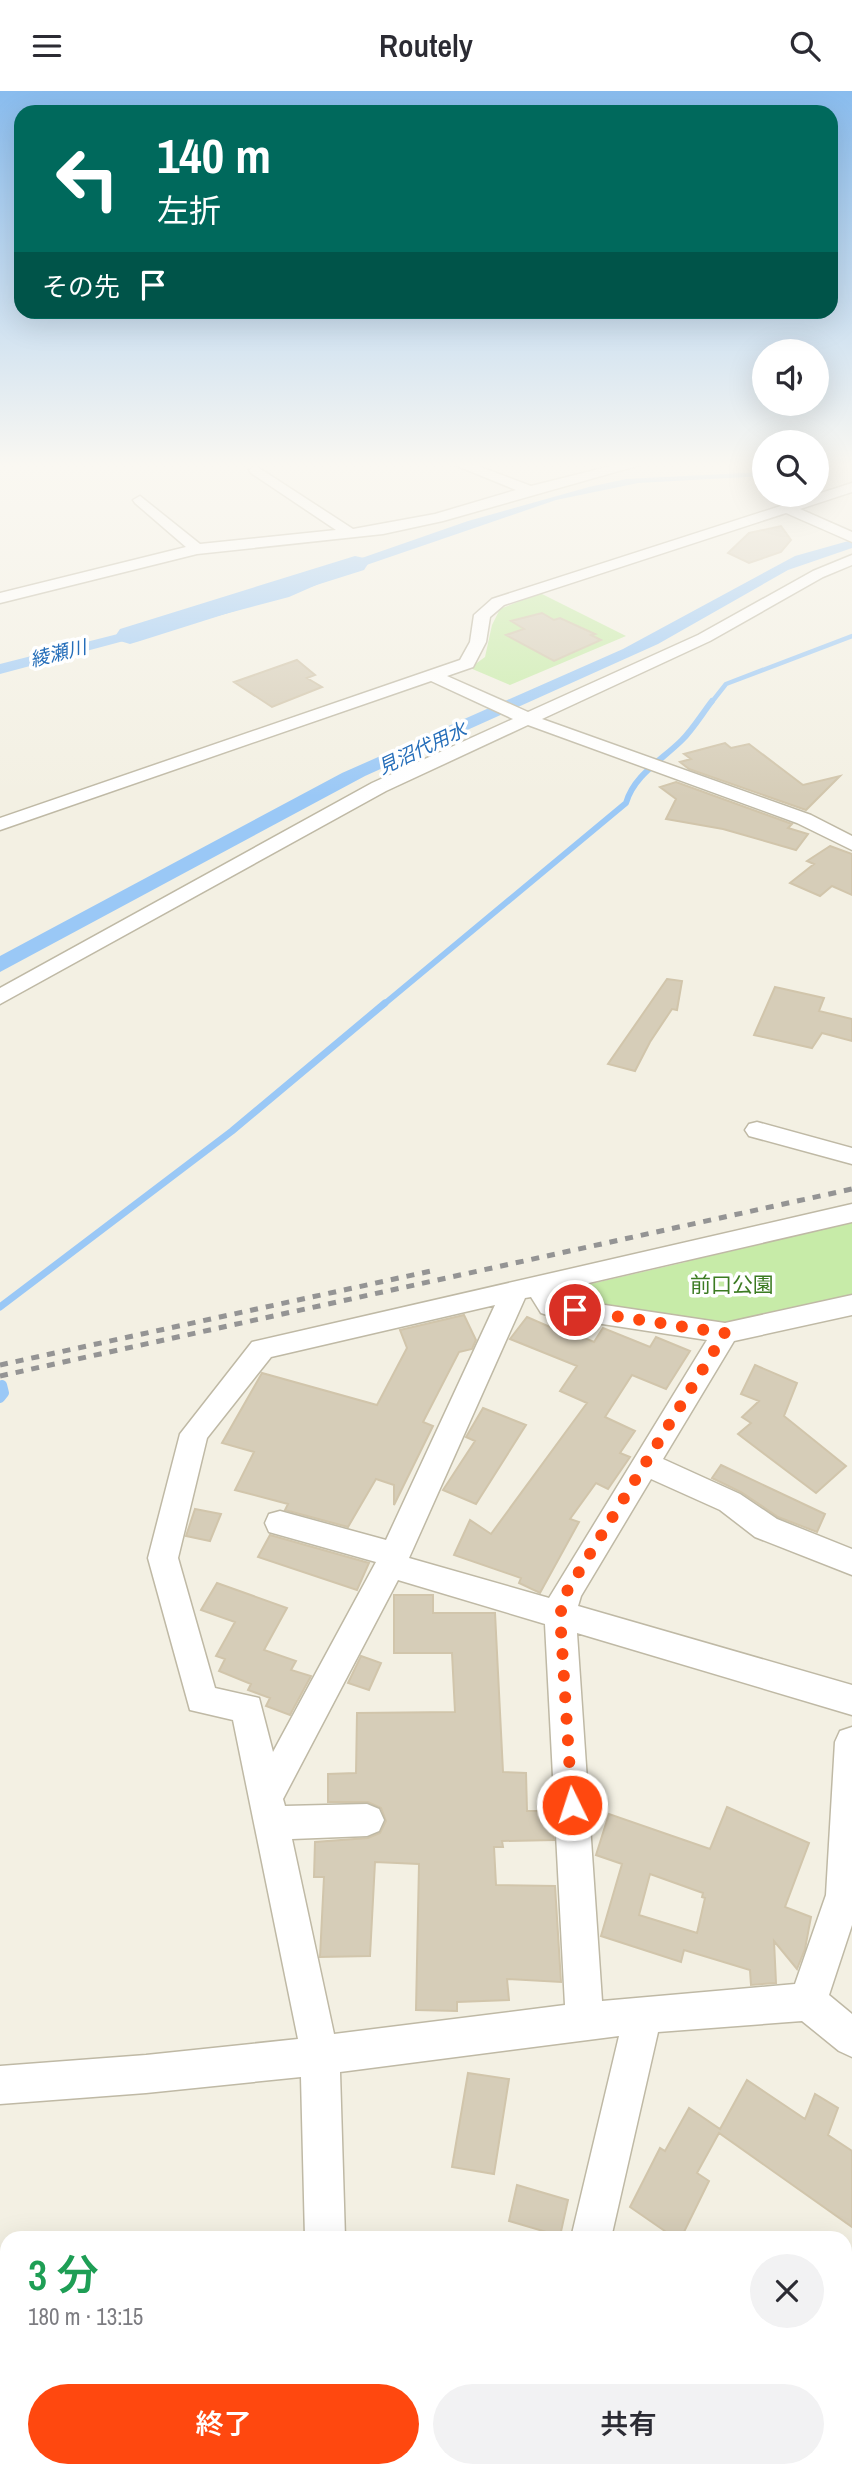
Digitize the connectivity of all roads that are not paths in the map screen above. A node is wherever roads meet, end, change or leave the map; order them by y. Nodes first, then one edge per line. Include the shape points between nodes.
1 (95, 574) edge
2 (581, 574) edge
3 (817, 574) edge
4 (0, 598) edge
5 (434, 676) junction
6 (522, 716) junction
7 (0, 824) edge
8 (852, 845) edge
9 (0, 997) edge
10 (757, 1129) dead end
11 (852, 1156) edge
12 (852, 1213) edge
13 (526, 1290) junction
14 (852, 1305) edge
15 (725, 1333) junction
16 (645, 1464) junction
17 (280, 1523) dead end
18 (392, 1560) junction
19 (852, 1562) edge
20 (560, 1615) junction
21 (852, 1700) edge
22 (852, 1742) edge
23 (267, 1811) junction
24 (367, 1820) dead end
25 (808, 2002) junction
26 (643, 2016) junction
27 (585, 2021) junction
28 (852, 2038) edge
29 (320, 2056) junction
30 (0, 2085) edge
31 (325, 2231) edge
32 (593, 2231) edge

1 - 4 street
2 - 5 street via 498,601 482,615 478,642 467,663
3 - 6 street via 704,638
5 - 6 street
5 - 7 street
6 - 8 street via 792,815
6 - 9 street via 379,787
10 - 11 street
12 - 13 street
13 - 15 street via 550,1306
13 - 18 street
13 - 23 street via 262,1349 194,1434 163,1558 202,1700 247,1708
14 - 15 street
15 - 16 street
16 - 19 street via 730,1502 766,1528
16 - 20 street via 566,1593
17 - 18 street
18 - 20 street
18 - 23 street
20 - 21 street
20 - 27 street
22 - 25 street via 844,1895
23 - 24 street
23 - 29 street
25 - 26 street
25 - 28 street
26 - 27 street
26 - 32 street
27 - 29 street
29 - 30 street
29 - 31 street

